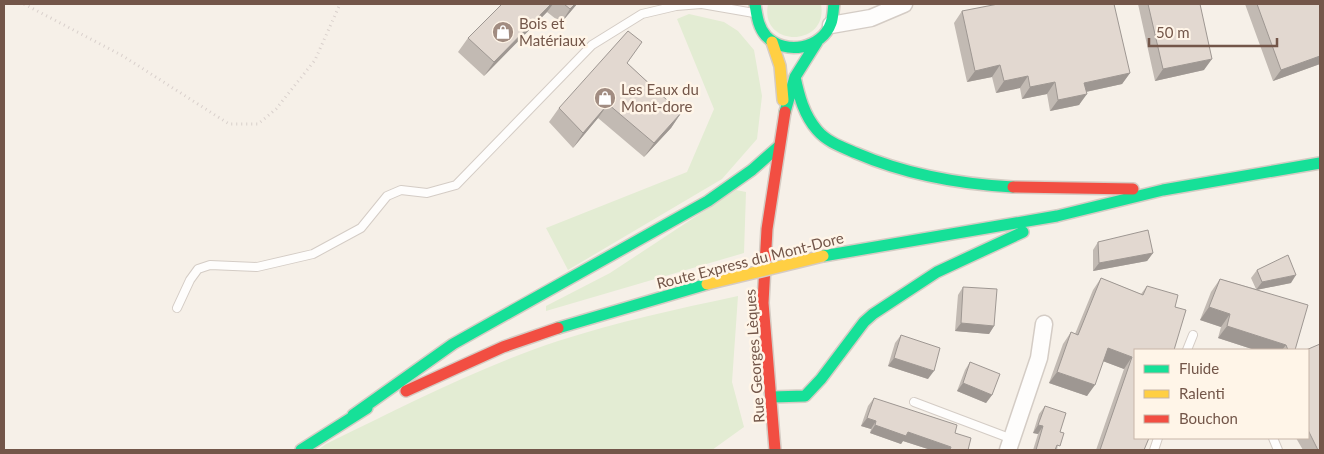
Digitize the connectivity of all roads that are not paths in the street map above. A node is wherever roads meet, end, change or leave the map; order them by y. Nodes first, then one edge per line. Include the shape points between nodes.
1 (701, 4) edge
2 (834, 4) edge
3 (904, 4) edge
4 (755, 8) edge
5 (831, 25) junction
6 (772, 42) junction
7 (817, 42) junction
8 (795, 77) junction
9 (785, 111) junction
10 (778, 147) junction
11 (1320, 163) edge
12 (1162, 190) junction
13 (1058, 216) junction
14 (177, 308) dead end
15 (1044, 324) dead end
16 (1193, 335) dead end
17 (1187, 349) edge
18 (772, 397) junction
19 (914, 402) dead end
20 (353, 415) junction
21 (1010, 445) edge
22 (301, 450) edge
23 (775, 450) edge

1 - 4 lane
1 - 14 lane via 642,14 592,44 456,185 427,194 401,190 388,196 361,228 313,254 257,267 210,265 198,269
2 - 5 main road
3 - 5 street via 871,18
4 - 6 main road, Rue Georges Lèques via 760,29
5 - 7 main road, Rue Georges Lèques
6 - 7 main road via 795,49
6 - 9 main road, Rue Georges Lèques via 780,66
7 - 8 main road, Rue Georges Lèques
8 - 9 main road, Rue Georges Lèques
8 - 12 main road via 802,108 825,138 865,158 916,176 966,184
9 - 10 main road, Rue Georges Lèques
10 - 18 main road, Rue Georges Lèques via 767,229 762,303
10 - 20 main road via 708,202 452,344
11 - 12 main road, Route Express du Mont-Dore
12 - 13 main road, Route Express du Mont-Dore
13 - 18 main road via 917,282 866,320 805,396
13 - 20 main road, Route Express du Mont-Dore, bridge via 823,256 597,315 503,347
15 - 21 street via 1039,358
16 - 17 lane
18 - 23 main road, Rue Georges Lèques
19 - 21 lane
20 - 22 main road, Route Express du Mont-Dore

